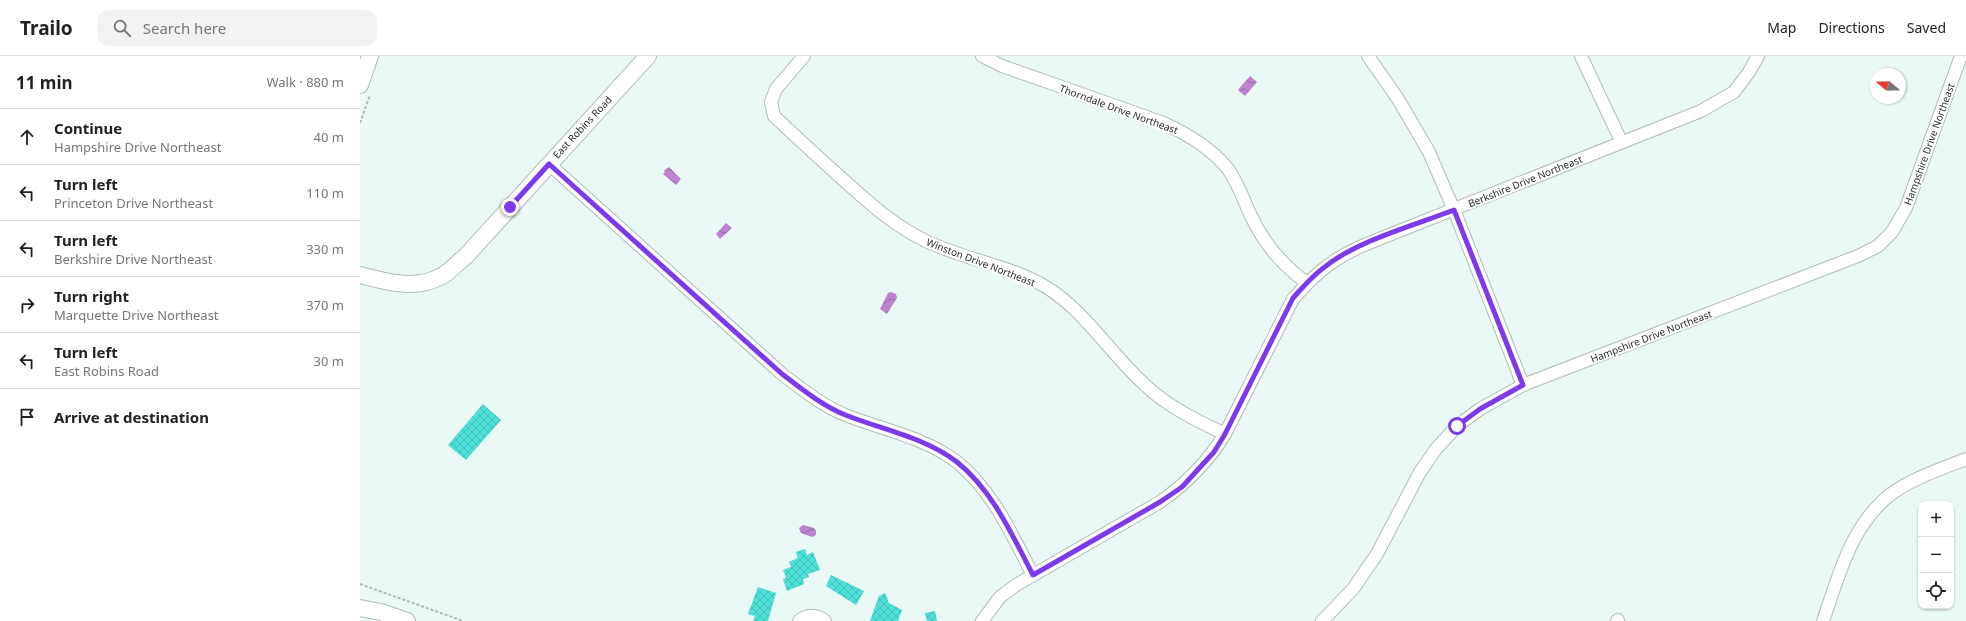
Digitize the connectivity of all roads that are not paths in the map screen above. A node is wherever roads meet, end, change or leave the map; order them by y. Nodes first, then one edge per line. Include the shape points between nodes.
1 (370, 56) edge
2 (648, 56) edge
3 (804, 56) edge
4 (982, 56) edge
5 (1368, 56) edge
6 (1581, 56) edge
7 (1758, 56) edge
8 (1960, 56) edge
9 (360, 84) edge
10 (1621, 141) junction
11 (549, 164) junction
12 (1454, 210) junction
13 (360, 275) edge
14 (1307, 283) junction
15 (1523, 385) junction
16 (1225, 434) junction
17 (1965, 462) edge
18 (1033, 575) junction
19 (360, 600) edge
20 (360, 608) edge
21 (381, 612) junction
22 (407, 621) edge
23 (799, 621) edge
24 (825, 621) edge
25 (982, 621) edge
26 (1322, 621) edge
27 (1823, 621) edge

1 - 9 street
2 - 11 street, East Robins Road
3 - 16 street, Winston Drive Northeast via 776,89 771,102 774,116 880,213 927,242 1023,276 1046,287 1063,300 1143,384 1194,420
4 - 14 street, Thorndale Drive Northeast via 1002,66 1161,122 1198,142 1228,170 1262,238 1289,270
5 - 12 street via 1398,99 1429,152
6 - 10 street
7 - 10 street, Berkshire Drive Northeast via 1734,92 1701,111
8 - 15 street, Hampshire Drive Northeast via 1906,208 1892,232 1878,246 1858,256
10 - 12 street, Berkshire Drive Northeast
11 - 13 street, East Robins Road via 466,256 440,277 419,284 391,284
11 - 18 street via 801,389 847,416 913,438 957,462 979,483 997,508
12 - 14 street, Berkshire Drive Northeast via 1347,252
12 - 15 street
14 - 16 street, Berkshire Drive Northeast via 1293,298
15 - 26 street, Hampshire Drive Northeast via 1474,413 1457,426 1436,449 1420,472 1377,554 1353,589
16 - 18 street, Berkshire Drive Northeast via 1214,452 1182,487
17 - 27 street via 1913,481 1878,506 1850,545
18 - 25 street, Berkshire Drive Northeast via 1000,597
19 - 21 street
20 - 21 street
21 - 22 street
23 - 24 street via 811,615

